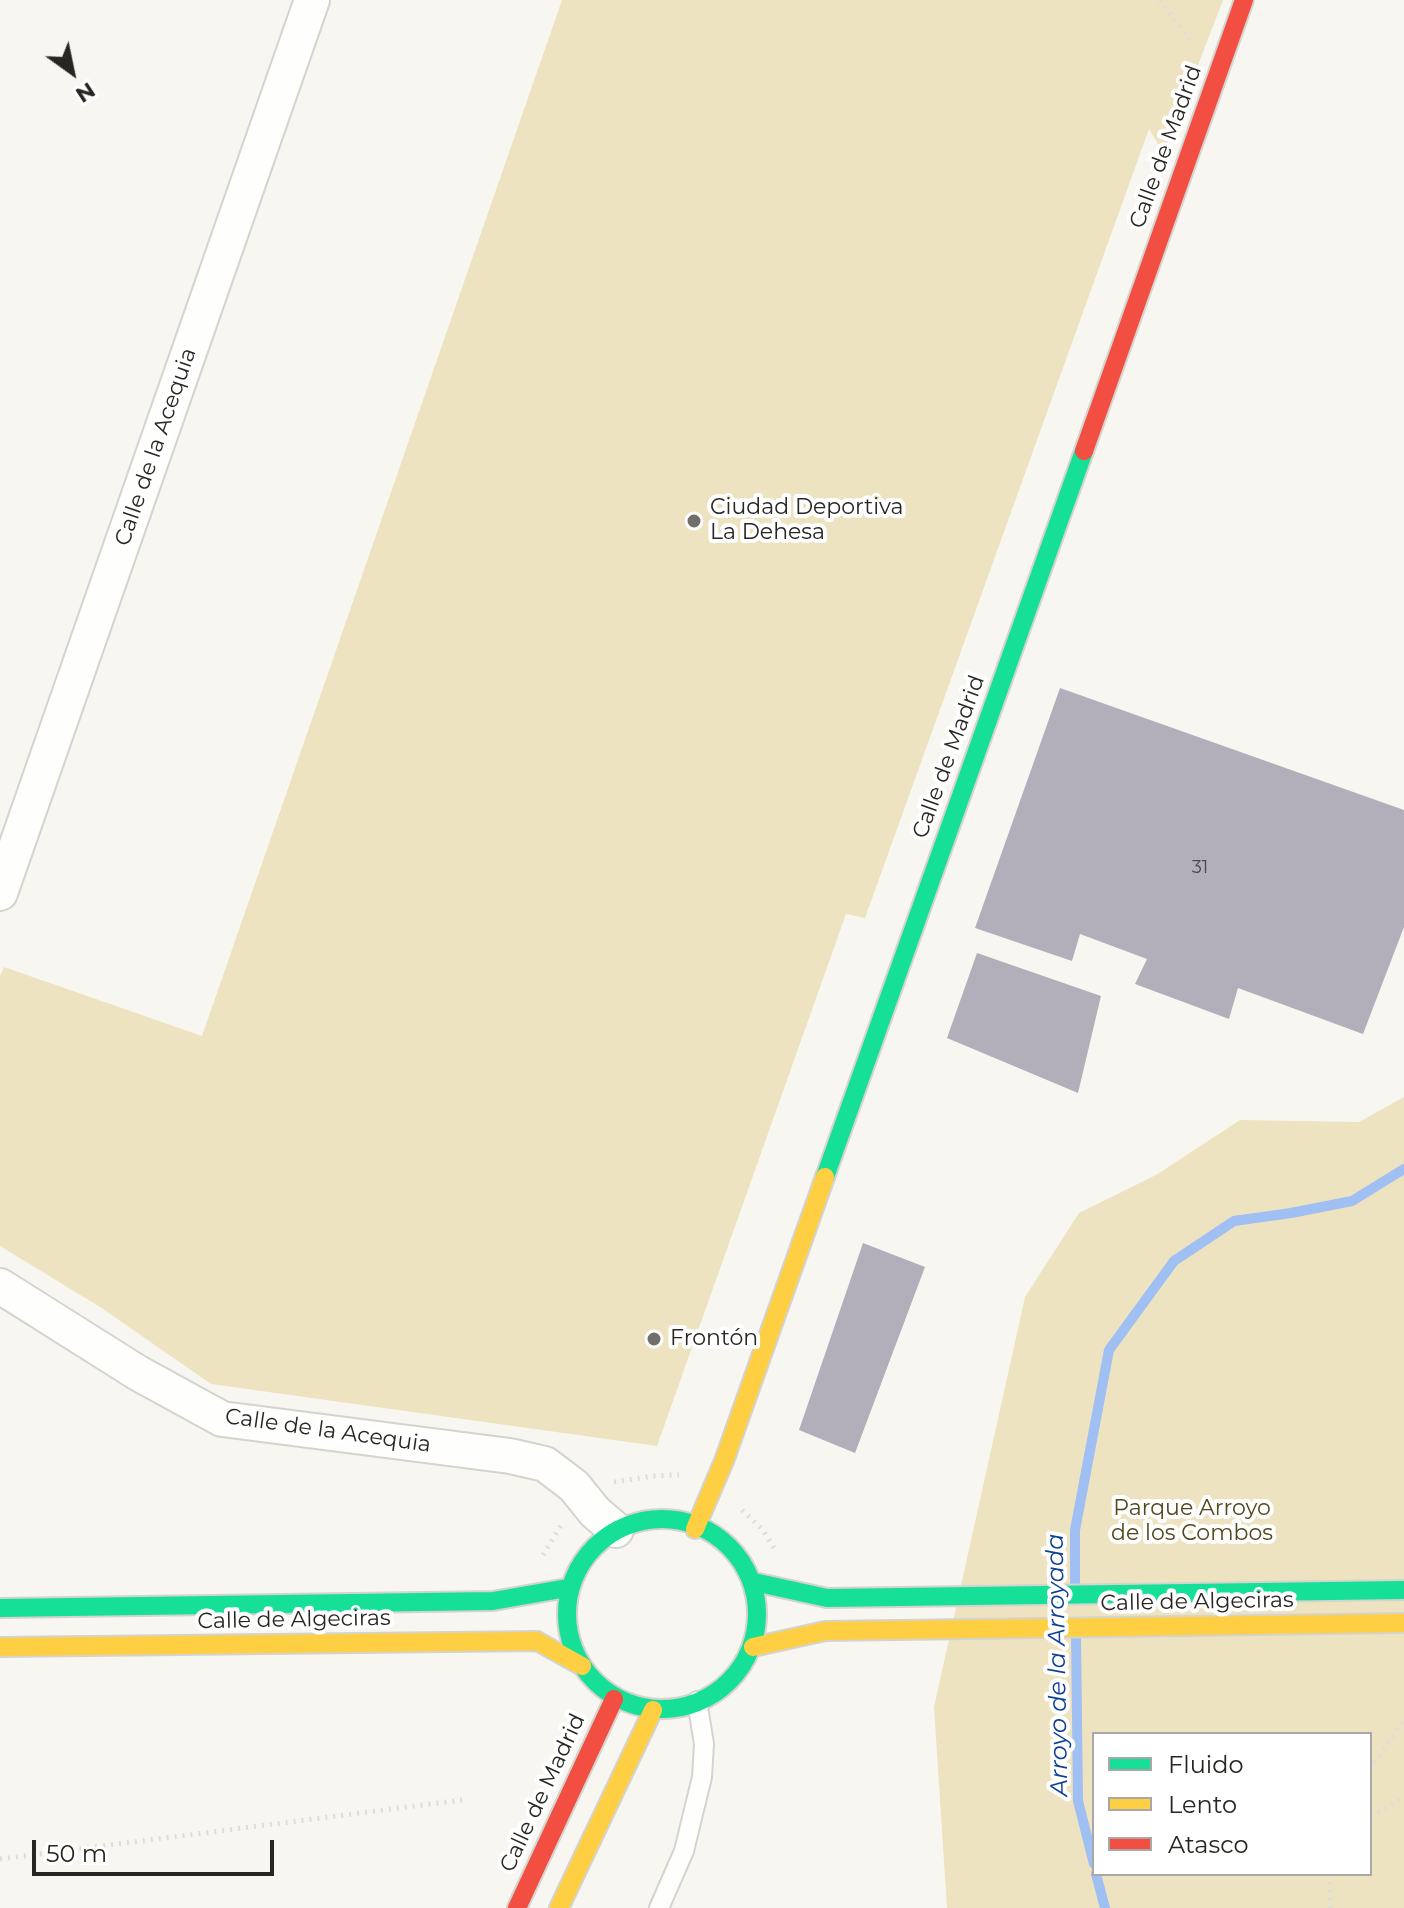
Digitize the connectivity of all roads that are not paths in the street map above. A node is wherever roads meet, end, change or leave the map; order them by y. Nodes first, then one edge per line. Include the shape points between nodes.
1 (312, 0) edge
2 (1244, 0) edge
3 (0, 893) edge
4 (0, 1286) edge
5 (695, 1529) junction
6 (616, 1530) junction
7 (754, 1582) junction
8 (567, 1588) junction
9 (1404, 1590) edge
10 (0, 1608) edge
11 (1404, 1623) edge
12 (0, 1647) edge
13 (753, 1647) junction
14 (582, 1666) junction
15 (614, 1699) junction
16 (697, 1701) junction
17 (653, 1710) junction
18 (517, 1908) edge
19 (559, 1908) edge
20 (659, 1908) edge

1 - 3 street, Calle de la Acequia
2 - 5 street, Calle de Madrid
4 - 6 street, Calle de la Acequia via 222,1419 545,1464
5 - 6 street via 650,1519
5 - 7 street via 721,1536 741,1557
6 - 8 street via 589,1549
7 - 9 street, Calle de Algeciras via 827,1598
7 - 13 street via 759,1609
8 - 10 street, Calle de Algeciras via 493,1601
8 - 14 street via 569,1638
11 - 13 street, Calle de Algeciras via 825,1631
12 - 14 street, Calle de Algeciras via 537,1641
13 - 16 street via 736,1677
14 - 15 street
15 - 17 street
15 - 18 street, Calle de Madrid
16 - 17 street
16 - 20 lane via 704,1744 702,1777 684,1851
17 - 19 street

